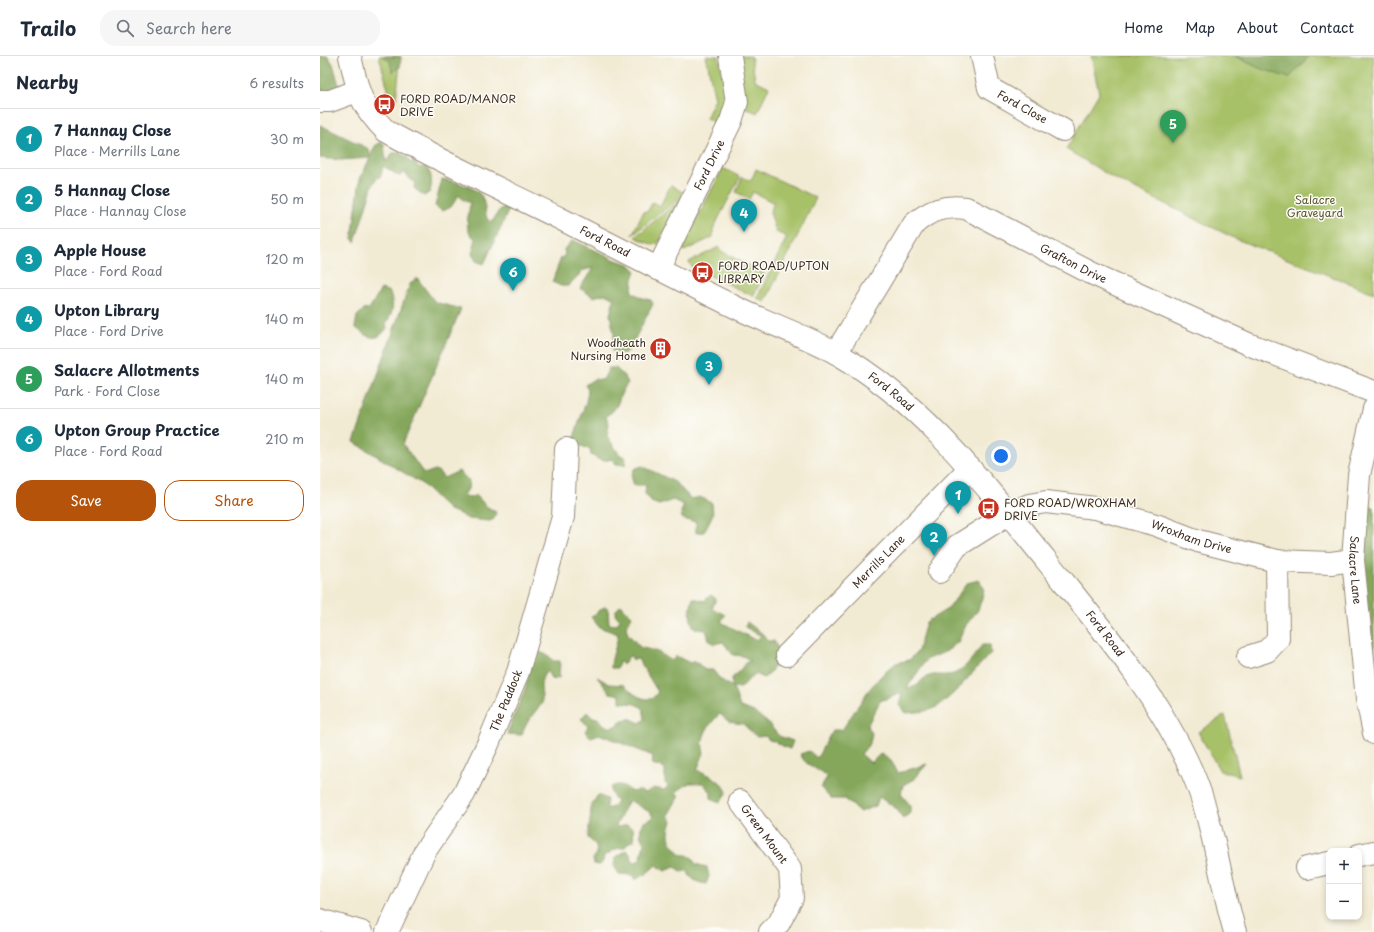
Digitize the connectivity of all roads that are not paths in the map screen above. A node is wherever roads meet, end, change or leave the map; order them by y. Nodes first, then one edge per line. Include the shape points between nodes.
1 (350, 56) edge
2 (730, 56) edge
3 (982, 56) edge
4 (357, 91) junction
5 (320, 101) edge
6 (1063, 130) dead end
7 (658, 269) junction
8 (836, 353) junction
9 (1374, 392) edge
10 (1374, 408) edge
11 (566, 449) dead end
12 (970, 468) junction
13 (1367, 475) edge
14 (1008, 514) junction
15 (1353, 560) junction
16 (1277, 561) junction
17 (939, 572) dead end
18 (787, 655) dead end
19 (1248, 657) dead end
20 (1374, 733) edge
21 (740, 801) dead end
22 (1374, 852) edge
23 (1362, 854) edge
24 (1326, 864) edge
25 (1307, 868) dead end
26 (320, 920) edge
27 (361, 932) edge
28 (387, 932) edge
29 (770, 932) edge
30 (1235, 932) edge

1 - 4 street, Ford Road
2 - 7 street, Ford Drive via 737,102 731,121
3 - 6 street, Ford Close via 989,88
4 - 5 street via 330,101
4 - 7 street, Ford Road via 366,108 386,130
7 - 8 street, Ford Road via 740,310
8 - 9 street, Grafton Drive via 914,224 938,208 952,206 966,208 1091,273 1248,344
8 - 12 street, Ford Road via 903,400 936,430
10 - 13 street, Salacre Lane
11 - 28 street, The Paddock via 563,517 518,672 464,794 425,851
12 - 14 street, Ford Road
12 - 18 street, Merrills Lane
13 - 15 street, Salacre Lane
14 - 16 street, Wroxham Drive via 1029,504 1046,502 1095,508 1156,525 1198,541
14 - 17 street, Wroxham Drive via 957,546
14 - 30 street, Ford Road via 1121,652 1160,711 1192,773 1203,805
15 - 16 street, Wroxham Drive via 1331,563
15 - 20 street, Salacre Lane via 1367,699
16 - 19 street via 1278,639 1267,651
21 - 29 street, Green Mount via 790,869 792,898 779,923
22 - 23 street
24 - 25 street
26 - 27 street

